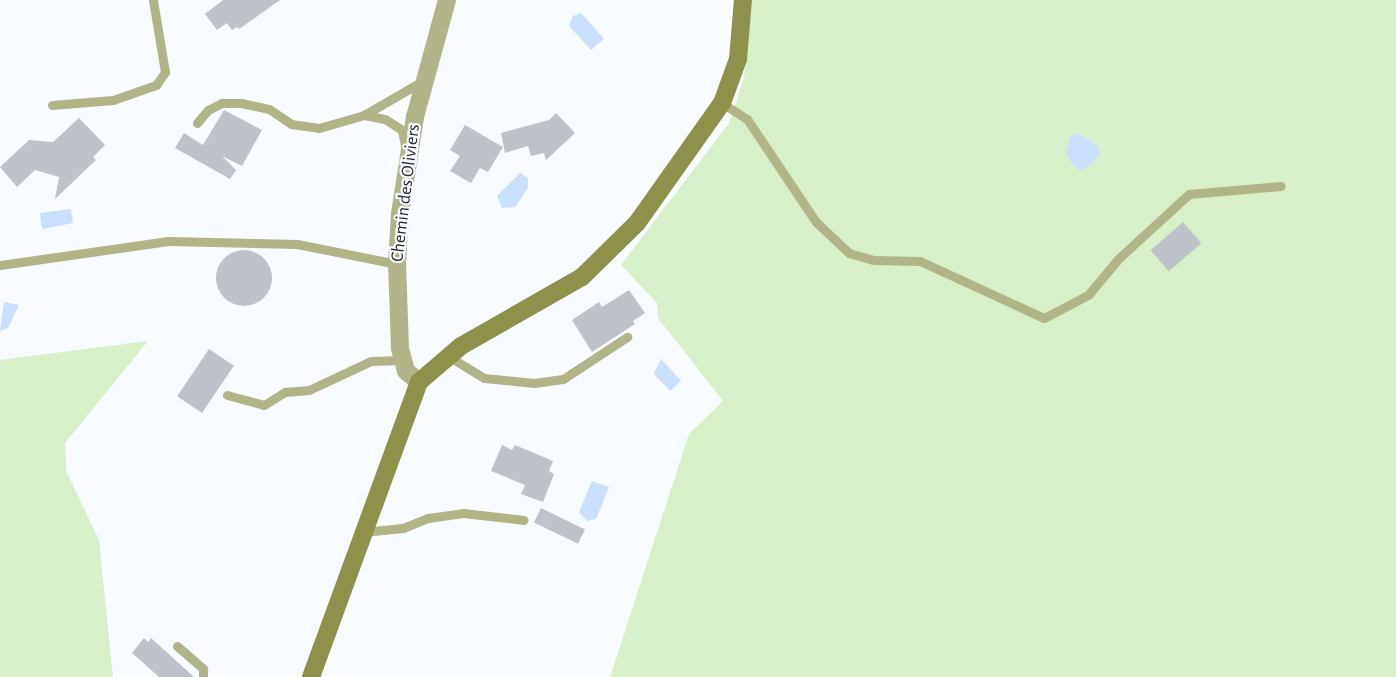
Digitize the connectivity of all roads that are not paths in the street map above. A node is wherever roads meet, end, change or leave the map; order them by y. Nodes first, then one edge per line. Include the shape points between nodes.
1 (153, 0) edge
2 (447, 0) edge
3 (743, 0) edge
4 (425, 80) junction
5 (722, 103) junction
6 (52, 105) dead end
7 (364, 115) junction
8 (197, 123) dead end
9 (408, 160) junction
10 (1281, 186) dead end
11 (397, 264) junction
12 (0, 266) edge
13 (627, 337) dead end
14 (448, 356) junction
15 (402, 360) junction
16 (419, 382) junction
17 (228, 394) dead end
18 (524, 520) dead end
19 (363, 532) junction
20 (177, 645) dead end
21 (203, 677) edge
22 (311, 677) edge

1 - 6 lane via 165,72 156,85 113,100
2 - 4 street, Chemin des Oliviers
3 - 5 street via 738,58
4 - 7 lane
4 - 9 street, Chemin des Oliviers
5 - 10 lane via 747,119 816,222 849,253 873,260 920,261 1044,318 1088,295 1127,250 1189,194
5 - 14 street via 637,223 606,256 582,276
7 - 8 lane via 319,128 291,124 269,109 222,103 208,110
7 - 9 lane via 385,119 402,130
9 - 11 street, Chemin des Oliviers
11 - 12 lane via 297,244 168,241
11 - 15 street, Chemin des Oliviers
13 - 14 lane via 563,379 534,383 484,378
14 - 16 street
15 - 16 street via 406,371
15 - 17 lane via 371,361 309,390 285,392 264,405
16 - 19 street
18 - 19 lane via 463,513 428,518 403,528
19 - 22 street
20 - 21 lane via 203,669

